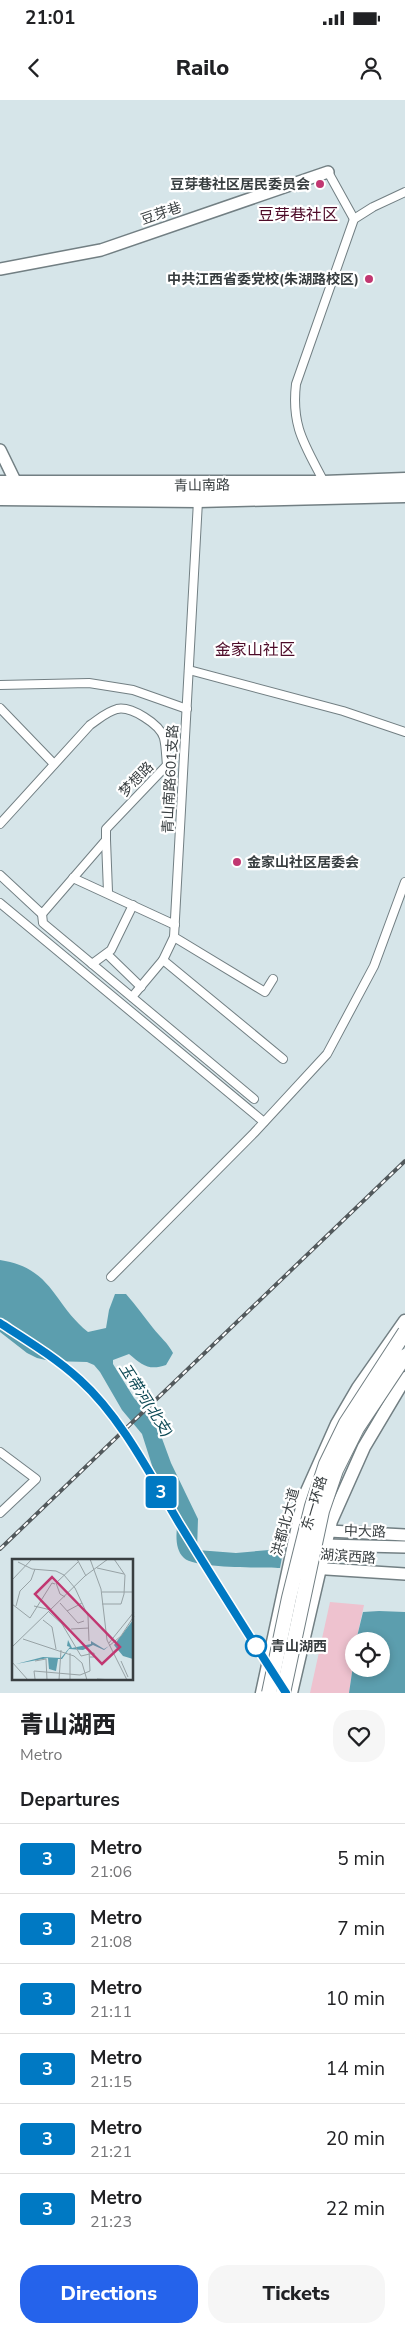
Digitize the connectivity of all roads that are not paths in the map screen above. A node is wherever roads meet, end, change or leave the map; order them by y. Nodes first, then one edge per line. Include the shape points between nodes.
1 (328, 172) joint
2 (405, 192) edge
3 (354, 220) junction
4 (0, 269) edge
5 (0, 450) edge
6 (405, 479) edge
7 (0, 482) edge
8 (324, 482) junction
9 (0, 489) edge
10 (405, 489) edge
11 (20, 491) junction
12 (0, 493) edge
13 (405, 496) edge
14 (0, 499) edge
15 (198, 500) junction
16 (189, 670) junction
17 (0, 685) edge
18 (0, 708) edge
19 (186, 710) junction
20 (405, 732) edge
21 (54, 764) junction
22 (0, 824) edge
23 (106, 840) junction
24 (0, 875) edge
25 (73, 878) junction
26 (405, 882) edge
27 (108, 892) junction
28 (0, 903) edge
29 (134, 905) junction
30 (42, 914) junction
31 (175, 925) junction
32 (31, 928) junction
33 (174, 936) junction
34 (107, 954) junction
35 (163, 960) junction
36 (92, 964) junction
37 (273, 979) dead end
38 (141, 987) junction
39 (132, 997) junction
40 (284, 1059) dead end
41 (254, 1099) dead end
42 (264, 1122) junction
43 (111, 1277) dead end
44 (405, 1321) edge
45 (405, 1332) edge
46 (405, 1356) edge
47 (405, 1378) edge
48 (0, 1452) edge
49 (0, 1513) edge
50 (328, 1531) junction
51 (405, 1535) edge
52 (325, 1545) junction
53 (405, 1547) edge
54 (289, 1566) junction
55 (319, 1569) junction
56 (405, 1574) edge
57 (262, 1693) edge
58 (269, 1693) edge
59 (284, 1693) edge
60 (291, 1693) edge

1 - 3 street
1 - 4 main road, 豆芽巷 via 101,250
2 - 3 street
3 - 8 street via 296,384 294,398 298,432
5 - 11 main road
6 - 8 main road, 青山南路
7 - 11 main road, 青山南路
8 - 11 main road, 青山南路
9 - 11 main road
10 - 11 main road
11 - 12 main road
11 - 14 main road, 青山南路
11 - 15 main road, 青山南路
13 - 15 main road, 青山南路
15 - 16 street, 青山南路601支路
16 - 19 street, 青山南路601支路
16 - 20 street via 343,711
17 - 19 street via 89,683 133,690
18 - 21 street
19 - 31 street, 青山南路601支路
21 - 22 street, 梦想路
21 - 23 street, 梦想路 via 90,725 104,714 119,709 150,720 164,736 167,765 106,829
23 - 25 street, 梦想路
23 - 27 street
24 - 30 street
25 - 27 street
25 - 30 street, 梦想路
26 - 42 street via 374,966 327,1054
27 - 29 street
28 - 32 street
29 - 31 street
29 - 34 street
30 - 32 street, 梦想路
30 - 36 street via 43,923
31 - 33 street, 青山南路601支路
32 - 42 street
33 - 35 street, 青山南路601支路
33 - 37 street via 265,992
34 - 36 street
34 - 38 street
35 - 38 street, 青山南路601支路
35 - 40 street
36 - 39 street
38 - 39 street, 青山南路601支路
39 - 41 street
42 - 43 street
44 - 54 main road, 洪都北大道 via 337,1424 304,1498
45 - 58 highway, 东一环路, bridge via 346,1424 326,1464 289,1598
46 - 59 highway, 东一环路, bridge via 357,1428 336,1470 322,1511
47 - 50 main road via 364,1447
48 - 49 street via 36,1479
50 - 51 main road, 中大路
50 - 52 main road
52 - 53 main road, 中大路
52 - 55 main road
54 - 55 main road, 湖滨西路
54 - 57 main road, 洪都北大道
55 - 56 main road, 湖滨西路
55 - 60 main road

